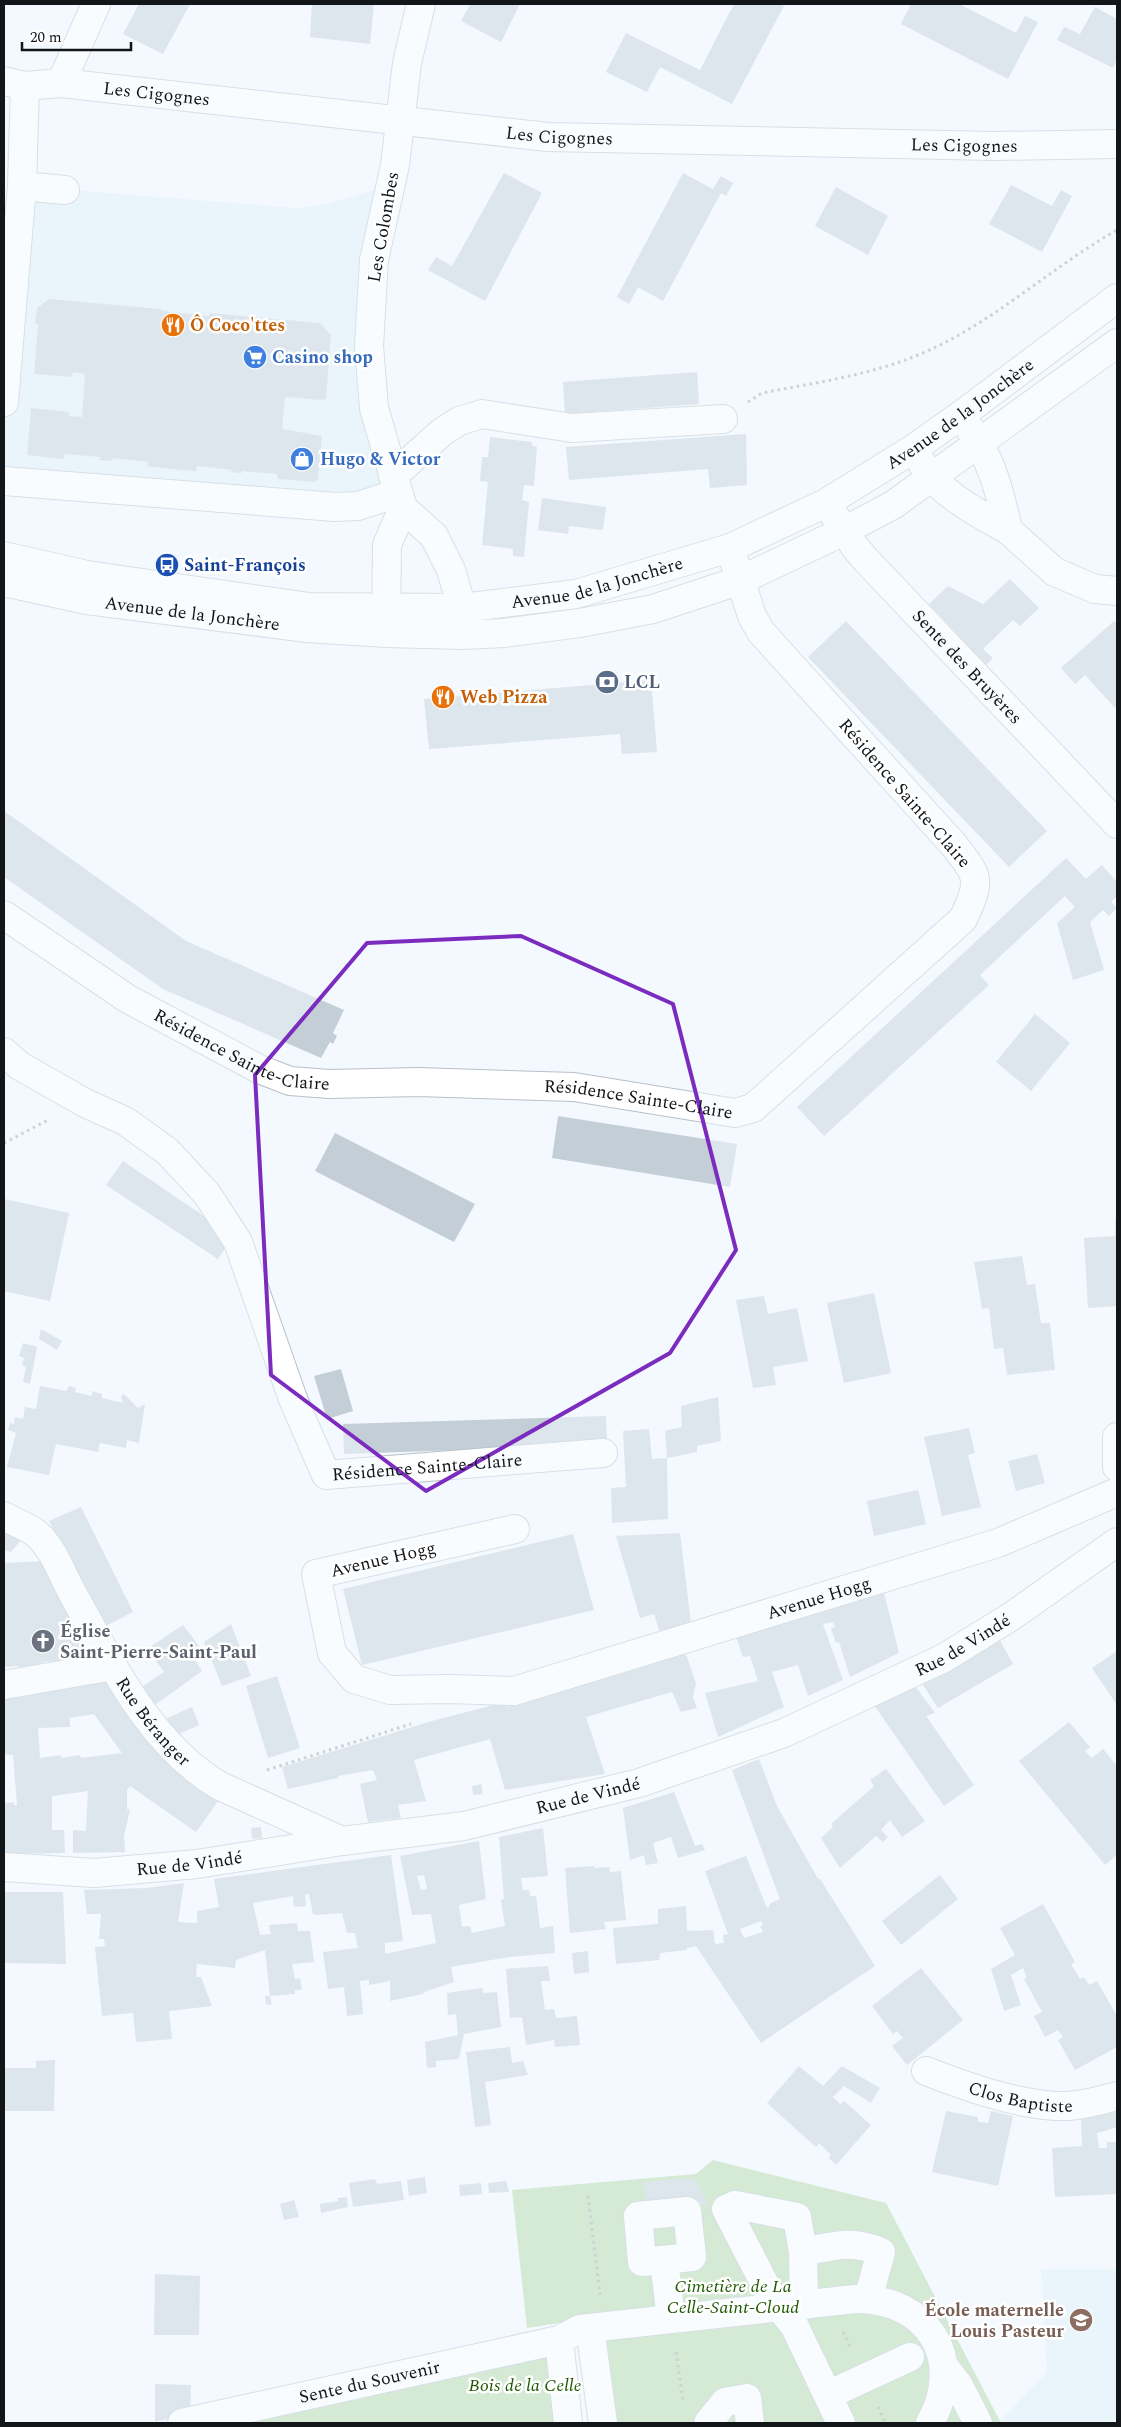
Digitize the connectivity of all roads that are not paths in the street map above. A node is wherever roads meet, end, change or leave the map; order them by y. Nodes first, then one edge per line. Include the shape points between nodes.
1 (96, 4) edge
2 (421, 4) edge
3 (60, 83) junction
4 (14, 84) edge
5 (399, 120) junction
6 (1117, 144) edge
7 (22, 186) junction
8 (65, 190) dead end
9 (1117, 298) edge
10 (1117, 343) edge
11 (4, 402) edge
12 (961, 415) junction
13 (723, 419) road end
14 (980, 443) junction
15 (913, 449) junction
16 (931, 478) junction
17 (4, 482) edge
18 (398, 492) junction
19 (826, 503) junction
20 (1008, 530) junction
21 (844, 531) junction
22 (730, 548) junction
23 (4, 556) edge
24 (740, 580) junction
25 (4, 582) edge
26 (1117, 591) edge
27 (462, 608) junction
28 (386, 621) junction
29 (463, 636) junction
30 (1117, 824) edge
31 (4, 915) edge
32 (4, 1052) edge
33 (1117, 1437) edge
34 (603, 1453) dead end
35 (1117, 1467) edge
36 (1117, 1492) edge
37 (4, 1516) edge
38 (515, 1528) dead end
39 (1117, 1542) edge
40 (113, 1666) junction
41 (4, 1686) edge
42 (342, 1841) junction
43 (4, 1867) edge
44 (926, 2071) dead end
45 (1117, 2096) edge
46 (803, 2252) junction
47 (664, 2260) dead end
48 (868, 2299) junction
49 (792, 2306) junction
50 (671, 2319) junction
51 (597, 2327) junction
52 (559, 2340) junction
53 (910, 2357) dead end
54 (944, 2366) junction
55 (828, 2395) junction
56 (182, 2423) edge
57 (568, 2423) edge
58 (603, 2423) edge
59 (708, 2423) edge
60 (750, 2423) edge
61 (842, 2423) edge
62 (930, 2423) edge
63 (978, 2423) edge

1 - 3 street
2 - 5 street, Les Colombes via 407,63
3 - 4 street, Les Cigognes
3 - 5 street, Les Cigognes
4 - 7 street
5 - 6 street, Les Cigognes via 548,137 995,146
5 - 18 street, Les Colombes via 395,165 374,260 369,346 374,408
7 - 8 street
7 - 11 street
9 - 12 street, Avenue de la Jonchère
10 - 14 street, Avenue de la Jonchère
12 - 14 street
12 - 15 street, Avenue de la Jonchère
13 - 18 street via 572,428 482,414 459,421 442,432
14 - 16 street, Avenue de la Jonchère
14 - 20 street via 998,484
15 - 16 street
15 - 19 street, Avenue de la Jonchère
16 - 20 street via 966,506
16 - 21 street, Avenue de la Jonchère via 893,505
17 - 18 street via 335,507 358,506
18 - 27 street via 434,536 451,570
18 - 28 street via 387,545
19 - 21 street, Sente des Bruyères
19 - 22 street, Avenue de la Jonchère
20 - 26 street via 1055,572 1095,588
21 - 24 street, Avenue de la Jonchère
21 - 30 street, Sente des Bruyères via 866,560
22 - 24 street, Résidence Sainte-Claire
22 - 27 street, Avenue de la Jonchère via 576,594
23 - 28 street, Avenue de la Jonchère via 87,575
24 - 29 street, Avenue de la Jonchère via 653,609 580,623
24 - 31 street, Résidence Sainte-Claire via 761,632 975,871 975,894 963,919 753,1108 735,1113 574,1087 290,1081 259,1069 128,999
25 - 28 street, Avenue de la Jonchère via 87,600 307,628
27 - 28 street, Avenue de la Jonchère
27 - 29 street
28 - 29 street, Avenue de la Jonchère
32 - 34 street, Résidence Sainte-Claire via 20,1066 85,1103 125,1121 167,1152 207,1194 238,1242 293,1399 326,1474
33 - 35 street
36 - 38 street, Avenue Hogg via 998,1543 514,1691 390,1690 354,1679 332,1653 316,1574
37 - 40 street, Rue Béranger via 36,1534 55,1557
39 - 42 street, Rue de Vindé via 1012,1616 944,1658 784,1733 639,1783 483,1822
40 - 41 street
40 - 42 street, Rue Béranger via 162,1738 201,1775
42 - 43 street, Rue de Vindé via 197,1864 94,1873
44 - 45 street, Clos Baptiste via 1024,2102 1058,2106
46 - 48 street via 849,2243 881,2252
46 - 49 street
46 - 49 street via 797,2217 735,2205 726,2209 773,2300
47 - 50 street
48 - 49 street, Sente du Souvenir
48 - 54 street, Sente du Souvenir via 895,2304 913,2314 928,2328
49 - 50 street, Sente du Souvenir
49 - 55 street via 794,2325
50 - 51 street, Sente du Souvenir
51 - 52 street, Sente du Souvenir via 580,2329
51 - 58 street
52 - 56 street, Sente du Souvenir
52 - 57 street
53 - 55 street
54 - 62 street via 944,2387 939,2407
54 - 63 street via 958,2384
55 - 61 street
59 - 60 street via 725,2402 747,2398

